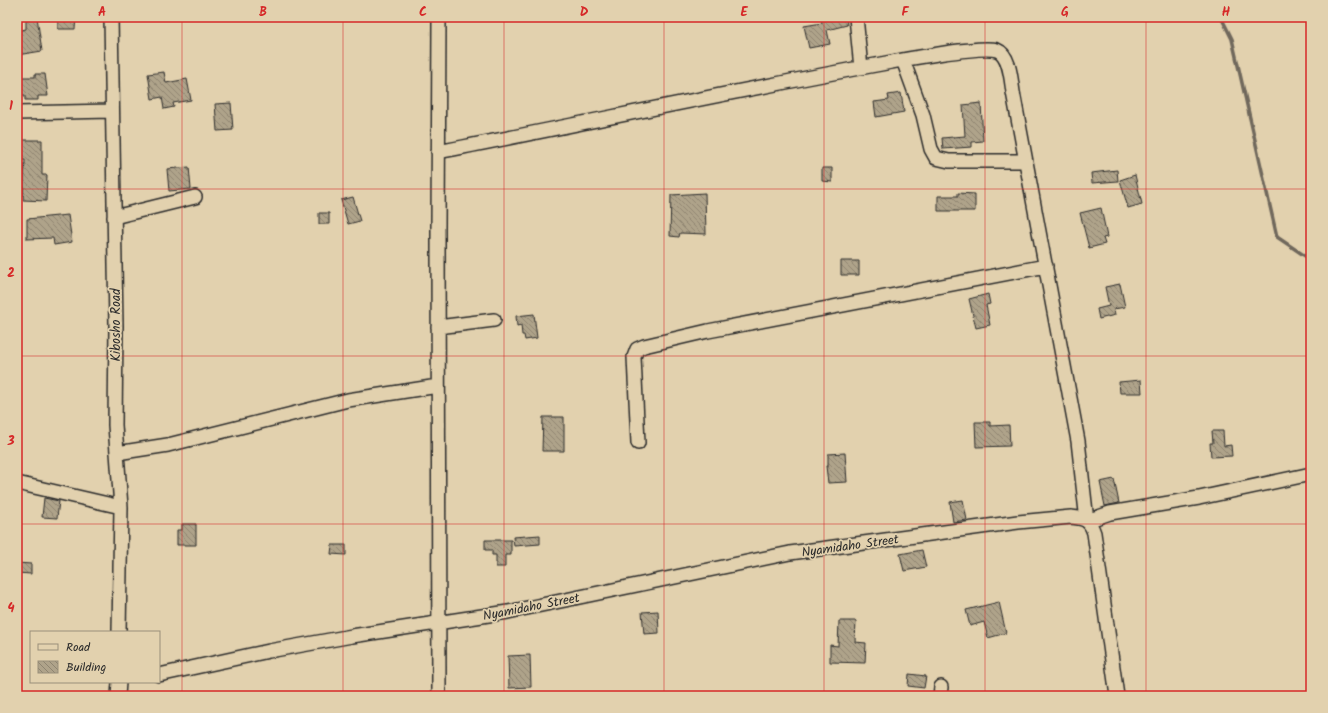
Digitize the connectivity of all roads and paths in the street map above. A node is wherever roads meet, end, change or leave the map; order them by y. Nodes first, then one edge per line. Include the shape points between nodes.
1 (111, 17) edge
2 (439, 17) edge
3 (856, 17) edge
4 (903, 60) junction
5 (861, 68) junction
6 (112, 111) junction
7 (17, 113) edge
8 (438, 152) junction
9 (1025, 161) junction
10 (195, 197) dead end
11 (114, 217) junction
12 (1046, 266) junction
13 (494, 320) dead end
14 (438, 327) junction
15 (438, 386) junction
16 (638, 443) dead end
17 (117, 453) junction
18 (1311, 474) edge
19 (17, 483) edge
20 (120, 507) junction
21 (1088, 521) junction
22 (438, 622) junction
23 (119, 631) edge
24 (160, 675) edge
25 (119, 683) edge
26 (118, 696) edge
27 (438, 696) edge
28 (1117, 696) edge

1 - 6 street, Kibosho Road
2 - 8 street
3 - 5 street
4 - 5 street
4 - 9 street via 936,158 949,161
4 - 9 street via 975,50 999,51 1008,66
5 - 8 street
6 - 7 street
6 - 11 street, Kibosho Road
8 - 14 street
9 - 12 street
10 - 11 street
11 - 17 street, Kibosho Road
12 - 16 street via 708,331 637,349 634,357
12 - 21 street via 1078,441
13 - 14 street
14 - 15 street
15 - 17 street via 348,400 168,444
15 - 22 street
17 - 20 street, Kibosho Road
18 - 21 street via 1199,498 1118,511
19 - 20 street
20 - 23 street, Kibosho Road
21 - 22 street, Nyamidaho Street via 1080,517 1061,517 790,553 515,610
21 - 28 street via 1094,533
22 - 24 street, Nyamidaho Street via 269,651
22 - 27 street
25 - 26 street

